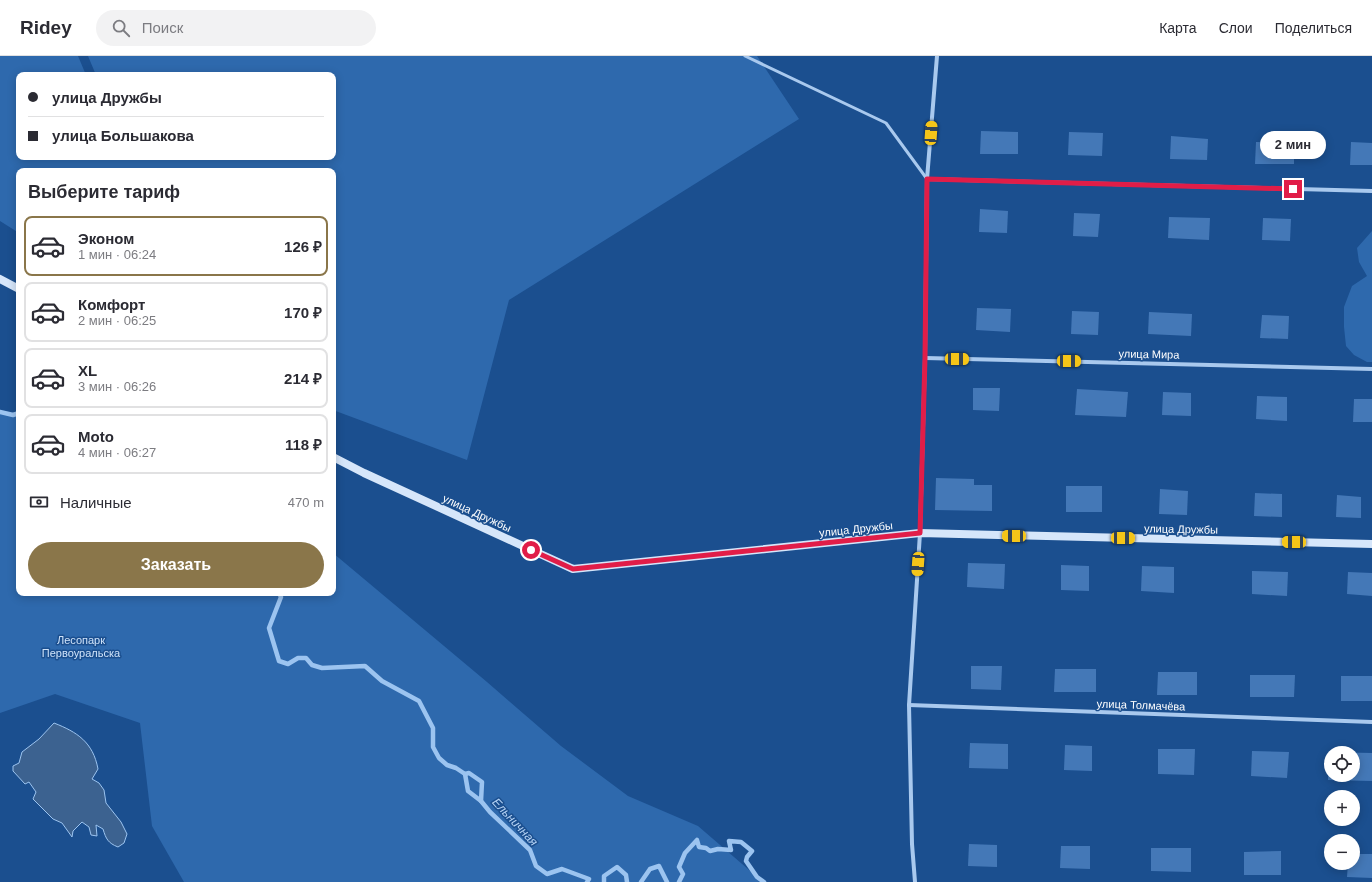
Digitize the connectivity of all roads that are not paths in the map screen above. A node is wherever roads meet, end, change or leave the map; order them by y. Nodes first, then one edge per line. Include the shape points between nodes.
1 (745, 56) edge
2 (936, 56) edge
3 (927, 179) junction
4 (1372, 191) edge
5 (0, 279) edge
6 (16, 287) edge
7 (925, 358) junction
8 (1372, 369) edge
9 (336, 459) edge
10 (920, 533) junction
11 (1372, 544) edge
12 (909, 705) junction
13 (1372, 722) edge
14 (915, 882) edge

1 - 3 lane via 886,123
2 - 3 street
3 - 4 street
3 - 7 street
5 - 6 street
7 - 8 street, улица Мира
7 - 10 street
9 - 10 street, улица Дружбы via 573,569
10 - 11 street, улица Дружбы
10 - 12 street
12 - 13 street, улица Толмачёва
12 - 14 street

